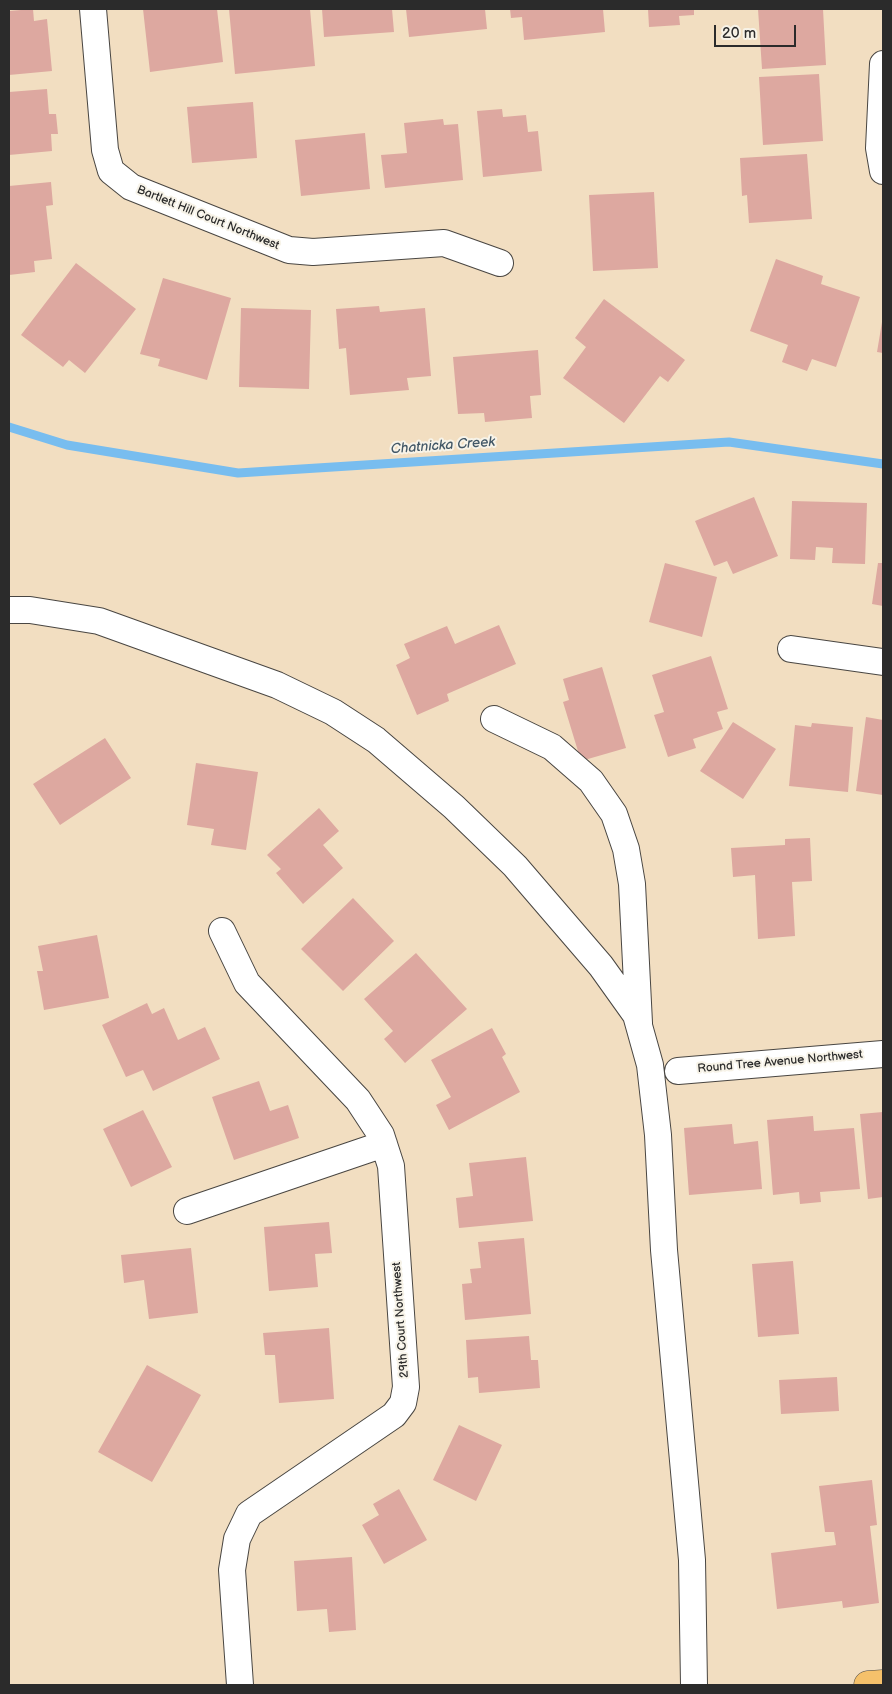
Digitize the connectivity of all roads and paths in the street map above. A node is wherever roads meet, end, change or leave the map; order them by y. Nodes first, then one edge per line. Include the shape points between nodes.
1 (93, 9) edge
2 (883, 64) edge
3 (883, 171) edge
4 (500, 263) dead end
5 (9, 610) edge
6 (791, 649) dead end
7 (883, 662) edge
8 (494, 719) dead end
9 (222, 930) dead end
10 (639, 1027) junction
11 (883, 1054) edge
12 (678, 1070) dead end
13 (384, 1144) junction
14 (187, 1211) dead end
15 (883, 1684) edge
16 (240, 1685) edge
17 (694, 1685) edge
18 (868, 1685) edge

1 - 4 street, Bartlett Hill Court Northwest via 105,150 112,171 131,187 289,250 313,252 444,243
2 - 3 street via 879,148
5 - 10 street via 30,610 99,621 277,685 333,712 376,740 454,807 515,866 601,966 636,1015
6 - 7 street
8 - 10 street via 552,747 591,781 614,814 626,849 632,884
9 - 13 street, 29th Court Northwest via 247,983 358,1100 382,1135
10 - 17 street via 650,1065 658,1135 664,1250 692,1560
11 - 12 street, Round Tree Avenue Northwest
13 - 14 street
13 - 16 street, 29th Court Northwest via 391,1166 406,1386 403,1403 394,1415 249,1514 237,1539 232,1570
15 - 18 main road

